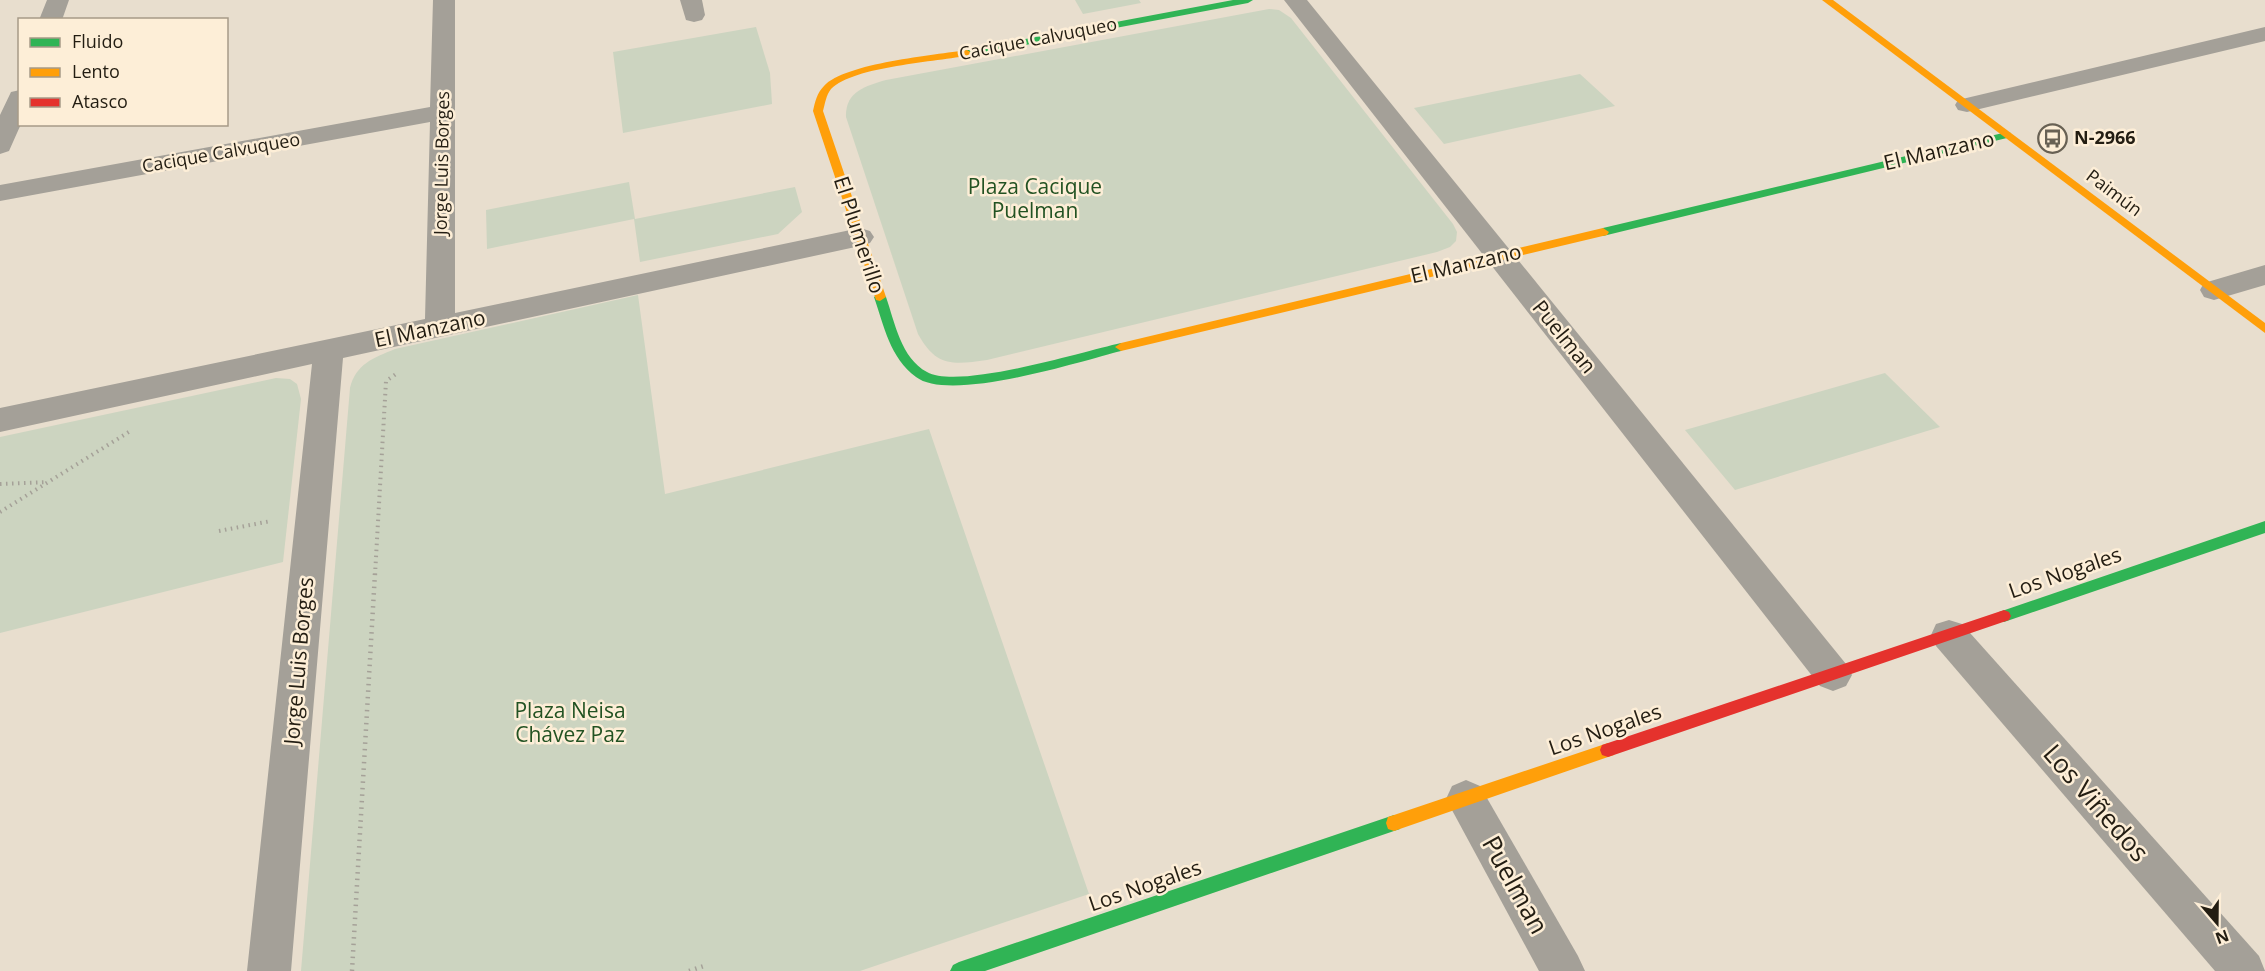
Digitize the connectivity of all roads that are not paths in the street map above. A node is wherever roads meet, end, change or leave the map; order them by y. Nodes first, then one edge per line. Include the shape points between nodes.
1 (57, 0) edge
2 (444, 0) edge
3 (1248, 0) edge
4 (1295, 0) edge
5 (1827, 0) edge
6 (51, 18) edge
7 (2265, 34) edge
8 (828, 84) joint
9 (18, 102) edge
10 (1967, 105) junction
11 (443, 112) junction
12 (2007, 135) junction
13 (0, 146) edge
14 (0, 193) edge
15 (860, 237) junction
16 (1500, 256) junction
17 (2265, 275) edge
18 (2214, 290) junction
19 (440, 327) junction
20 (2265, 329) edge
21 (329, 350) junction
22 (924, 378) joint
23 (0, 420) edge
24 (2265, 527) edge
25 (1949, 635) junction
26 (1833, 675) junction
27 (1466, 799) junction
28 (269, 971) edge
29 (958, 971) edge
30 (1563, 971) edge
31 (2244, 971) edge

1 - 6 street
2 - 11 street, Jorge Luis Borges
3 - 8 street, Cacique Calvuqueo via 868,71
4 - 16 street, Puelman
5 - 10 street, Paimún
7 - 10 street, El Manzano
8 - 15 street, El Plumerillo via 819,97 818,111
9 - 13 street
10 - 12 street, Paimún
11 - 14 street, Cacique Calvuqueo
11 - 19 street, Jorge Luis Borges
12 - 16 street, El Manzano
12 - 18 street, Paimún
15 - 19 street, El Manzano
15 - 22 street, El Plumerillo via 896,345 907,365
16 - 22 street, El Manzano via 979,381 949,383
16 - 26 street, Puelman
17 - 18 street
18 - 20 street, Paimún
19 - 21 street, El Manzano
21 - 23 street, El Manzano
21 - 28 street, Jorge Luis Borges
24 - 25 street, Los Nogales
25 - 26 street, Los Nogales
25 - 31 street, Los Viñedos
26 - 27 street, Los Nogales
27 - 29 street, Los Nogales
27 - 30 street, Puelman

